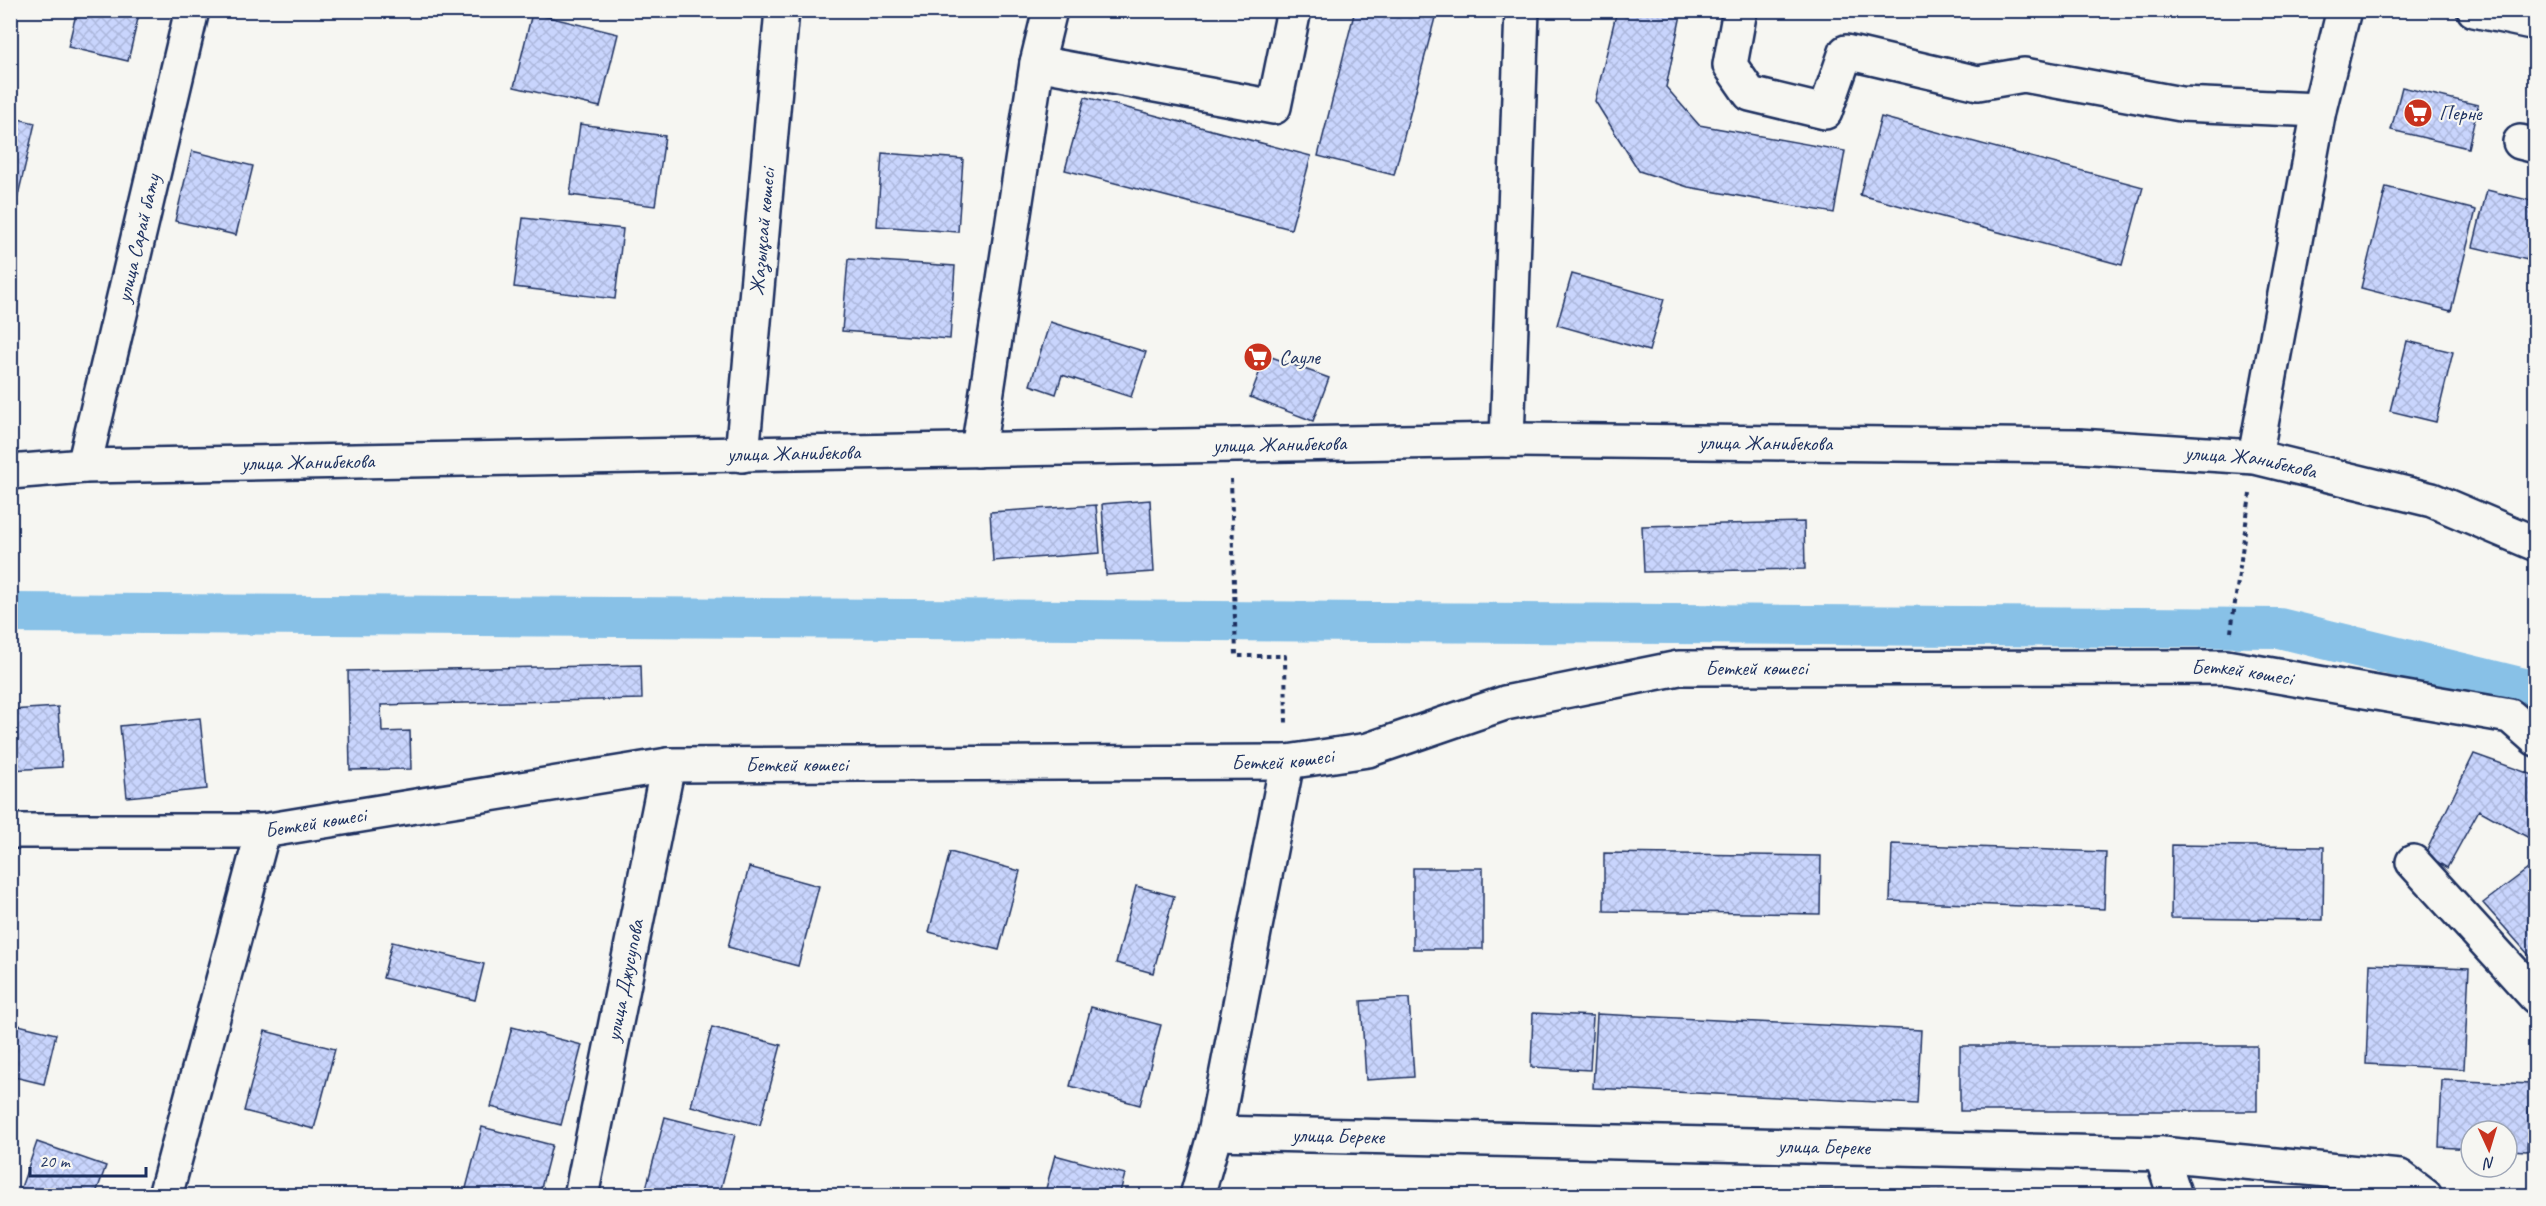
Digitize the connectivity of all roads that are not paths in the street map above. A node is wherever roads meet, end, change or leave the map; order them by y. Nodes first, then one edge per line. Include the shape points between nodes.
1 (192, 10) edge
2 (782, 10) edge
3 (1050, 10) edge
4 (1294, 10) edge
5 (1522, 10) edge
6 (1740, 10) edge
7 (2344, 10) edge
8 (2474, 10) edge
9 (2535, 23) edge
10 (1037, 63) junction
11 (2319, 110) junction
12 (1506, 440) junction
13 (978, 450) junction
14 (742, 455) junction
15 (2255, 457) junction
16 (84, 466) junction
17 (10, 472) edge
18 (2535, 544) edge
19 (2535, 739) edge
20 (1287, 762) junction
21 (668, 765) junction
22 (10, 831) edge
23 (263, 831) junction
24 (2413, 862) dead end
25 (2535, 997) edge
26 (1215, 1133) junction
27 (2161, 1154) junction
28 (165, 1196) edge
29 (581, 1196) edge
30 (1197, 1196) edge
31 (2175, 1196) edge
32 (2426, 1196) edge

1 - 16 street, улица Сарай бату
2 - 14 street, Жазықсай көшесі
3 - 10 street
4 - 10 street via 1274,107
5 - 12 street
6 - 11 street via 1730,65 1750,94 1825,112 1846,52 1978,83 2024,75 2181,104
7 - 11 street
8 - 9 street
10 - 13 street
11 - 15 street
12 - 13 street, улица Жанибекова
12 - 15 street, улица Жанибекова via 2078,446
13 - 14 street, улица Жанибекова
14 - 16 street, улица Жанибекова
15 - 18 street, улица Жанибекова via 2432,500
16 - 17 street, улица Жанибекова
19 - 20 street, Беткей көшесі via 2510,716 2226,667 1679,668 1505,703 1368,750
20 - 21 street, Беткей көшесі
20 - 26 street
21 - 23 street, Беткей көшесі
21 - 29 street, улица Джусупова
22 - 23 street, Беткей көшесі
23 - 28 street
24 - 25 street
26 - 27 street, улица Береке
26 - 30 street
27 - 31 street
27 - 32 street, улица Береке via 2400,1177

